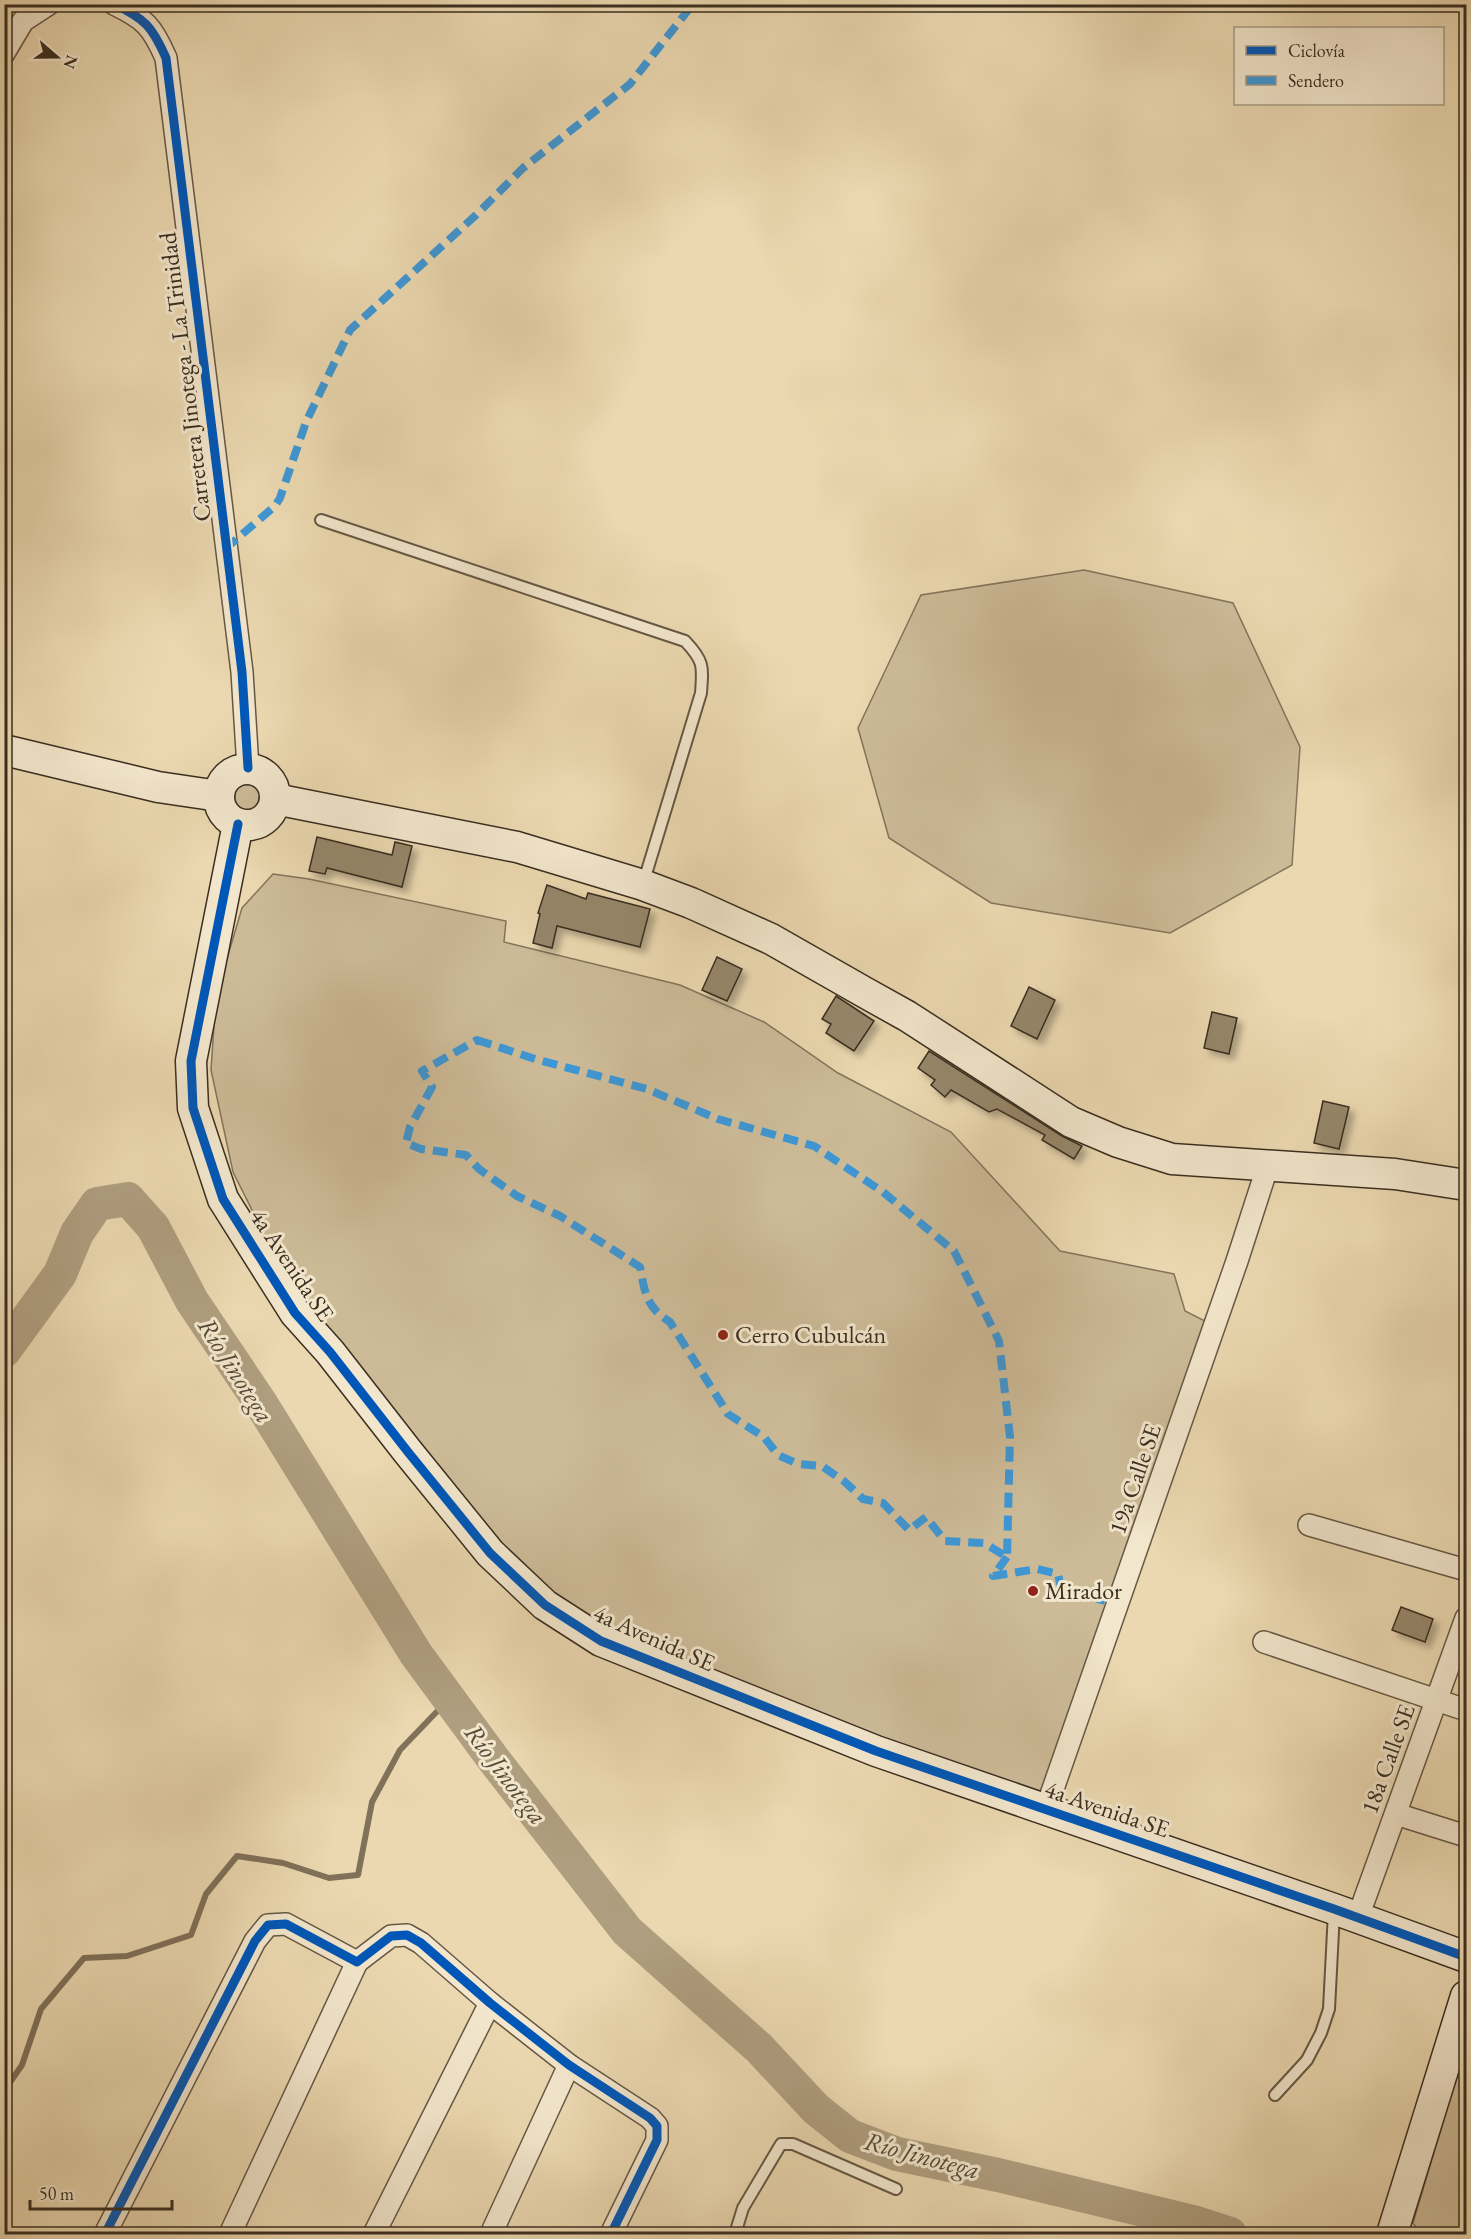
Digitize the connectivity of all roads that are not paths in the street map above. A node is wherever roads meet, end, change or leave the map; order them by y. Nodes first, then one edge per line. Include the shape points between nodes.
1 (49, 4) edge
2 (114, 4) edge
3 (4, 53) edge
4 (321, 520) dead end
5 (4, 750) edge
6 (248, 768) junction
7 (219, 796) junction
8 (275, 799) junction
9 (238, 824) junction
10 (643, 885) junction
11 (1268, 1165) junction
12 (1467, 1185) edge
13 (1309, 1525) dead end
14 (1467, 1570) edge
15 (1467, 1618) edge
16 (1264, 1642) dead end
17 (1436, 1701) junction
18 (1467, 1710) edge
19 (1046, 1809) junction
20 (1396, 1814) junction
21 (1467, 1836) edge
22 (1346, 1913) junction
23 (1467, 1957) edge
24 (357, 1962) junction
25 (1467, 1996) edge
26 (490, 2003) junction
27 (569, 2066) junction
28 (1275, 2095) dead end
29 (896, 2189) dead end
30 (1392, 2234) edge
31 (105, 2235) edge
32 (230, 2235) edge
33 (374, 2235) edge
34 (491, 2235) edge
35 (610, 2235) edge
36 (735, 2235) edge

1 - 3 street via 23,21
2 - 6 street, Carretera Jinotega - La Trinidad via 137,15 155,33 166,58 242,672
4 - 10 lane via 685,641 699,656 701,693
5 - 7 street via 158,787
6 - 7 street via 228,776
6 - 8 street via 265,774 275,790
7 - 9 street via 224,813
8 - 9 street via 263,821
8 - 10 street via 517,848
9 - 19 street, 4a Avenida SE via 191,1061 193,1108 223,1199 295,1313 430,1480 490,1553 545,1605 601,1641 876,1750
10 - 11 street via 771,939 907,1016 1071,1122 1118,1142 1172,1158
11 - 12 street via 1395,1174
11 - 19 street, 19a Calle SE
13 - 14 street
15 - 17 street, 18a Calle SE
16 - 17 street
17 - 18 street
17 - 20 street, 18a Calle SE
19 - 22 street, 4a Avenida SE
20 - 21 street
20 - 22 street, 18a Calle SE
22 - 23 street, 4a Avenida SE
22 - 28 lane via 1330,1953 1329,2009 1321,2033 1306,2060
24 - 26 street via 391,1936 407,1935
24 - 31 street via 286,1924 268,1925 255,1941
24 - 32 street
25 - 30 street
26 - 27 street
26 - 33 street
27 - 34 street
27 - 35 street via 657,2126 657,2140
29 - 36 lane via 794,2144 781,2145 743,2208

